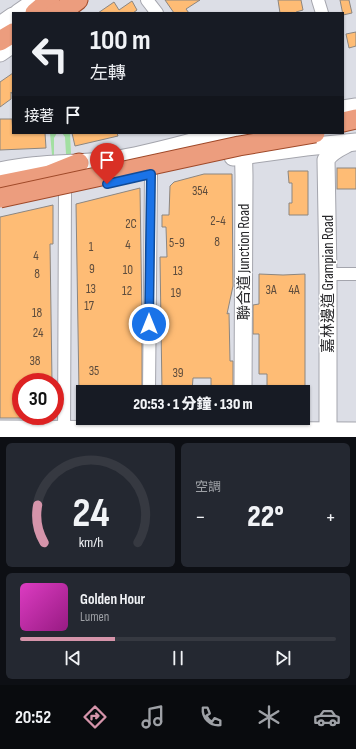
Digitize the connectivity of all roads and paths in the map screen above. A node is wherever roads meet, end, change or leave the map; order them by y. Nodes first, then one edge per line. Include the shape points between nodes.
1 (37, 0) edge
2 (50, 0) edge
3 (147, 0) edge
4 (318, 0) edge
5 (19, 12) edge
6 (36, 12) edge
7 (156, 12) edge
8 (322, 12) edge
9 (12, 20) edge
10 (8, 35) edge
11 (0, 53) edge
12 (219, 134) edge
13 (243, 134) edge
14 (275, 134) edge
15 (309, 134) edge
16 (351, 136) edge
17 (196, 137) edge
18 (243, 155) junction
19 (79, 163) junction
20 (0, 171) edge
21 (151, 174) junction
22 (0, 185) edge
23 (65, 192) junction
24 (0, 193) edge
25 (0, 198) edge
26 (0, 205) edge
27 (328, 274) junction
28 (356, 274) edge
29 (149, 385) edge
30 (243, 385) edge
31 (149, 428) edge
32 (243, 428) edge
33 (0, 429) edge
34 (356, 431) edge
35 (64, 433) edge
36 (328, 434) edge

1 - 5 main road
2 - 6 main road
3 - 7 street
4 - 8 street
9 - 10 main road
10 - 11 main road
12 - 17 main road
13 - 18 main road, 聯合道 Junction Road
14 - 24 main road
15 - 25 main road, bridge via 239,146
16 - 18 main road
16 - 27 main road, 嘉林邊道 Grampian Road via 326,160
17 - 19 main road via 114,160
18 - 21 main road
18 - 30 main road, 聯合道 Junction Road
19 - 20 main road via 49,164
19 - 22 main road via 50,175
21 - 23 main road
21 - 29 street
23 - 26 main road
23 - 35 street
27 - 28 street
27 - 36 main road, 嘉林邊道 Grampian Road
31 - 32 main road
31 - 35 main road
32 - 36 main road
33 - 35 main road
34 - 36 main road

